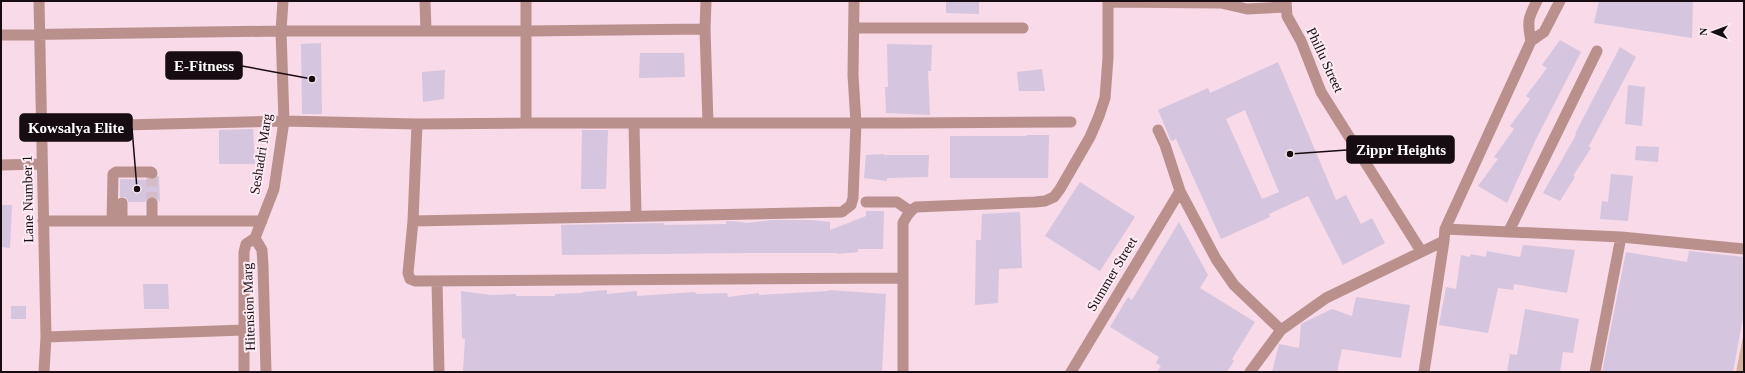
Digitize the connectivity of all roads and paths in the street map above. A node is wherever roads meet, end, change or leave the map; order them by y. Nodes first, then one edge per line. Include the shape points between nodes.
1 (39, 1) edge
2 (283, 1) edge
3 (425, 1) edge
4 (526, 1) edge
5 (706, 1) edge
6 (854, 1) edge
7 (1537, 1) edge
8 (1560, 1) edge
9 (1108, 2) edge
10 (1286, 4) edge
11 (854, 28) junction
12 (1023, 28) dead end
13 (705, 29) junction
14 (282, 30) junction
15 (426, 31) junction
16 (526, 31) junction
17 (1, 35) edge
18 (39, 35) junction
19 (1531, 41) junction
20 (1597, 51) dead end
21 (284, 121) junction
22 (1071, 122) dead end
23 (526, 123) junction
24 (634, 123) junction
25 (708, 123) junction
26 (856, 123) junction
27 (417, 124) junction
28 (41, 127) junction
29 (1158, 130) dead end
30 (42, 164) junction
31 (1, 165) edge
32 (152, 173) dead end
33 (1180, 191) junction
34 (866, 202) dead end
35 (122, 203) dead end
36 (152, 203) tunnel mouth
37 (910, 211) junction
38 (636, 215) junction
39 (43, 221) junction
40 (117, 221) junction
41 (152, 221) junction
42 (262, 221) junction
43 (413, 221) junction
44 (1445, 229) junction
45 (1509, 231) junction
46 (1621, 237) junction
47 (255, 238) junction
48 (1444, 241) junction
49 (1744, 249) edge
50 (1421, 251) junction
51 (903, 278) junction
52 (437, 281) junction
53 (244, 330) junction
54 (1281, 330) junction
55 (46, 337) junction
56 (44, 372) edge
57 (244, 372) edge
58 (266, 372) edge
59 (439, 372) edge
60 (903, 372) edge
61 (1071, 372) edge
62 (1250, 372) edge
63 (1424, 372) edge
64 (1595, 372) edge

1 - 18 street, Lane Number 1
2 - 14 street, Seshadri Marg
3 - 15 street
4 - 16 street
5 - 13 street
6 - 11 street
7 - 19 street via 1528,23
8 - 19 street via 1544,32
9 - 10 street via 1221,3 1247,9
9 - 37 street via 1105,98 1090,137 1054,197 1040,202 927,206 916,207
10 - 50 street, Phillu Street via 1287,16 1301,41 1321,92
11 - 12 street
11 - 26 street
13 - 16 street
13 - 25 street
14 - 15 street
14 - 18 street
14 - 21 street, Seshadri Marg
15 - 16 street
16 - 23 street
17 - 18 street
18 - 28 street, Lane Number 1
19 - 44 street
20 - 45 street
21 - 27 street
21 - 28 street
21 - 42 street, Seshadri Marg via 274,189
22 - 26 street
23 - 24 street
23 - 27 street
24 - 25 street
24 - 38 street
25 - 26 street
26 - 38 street via 853,198 851,205 842,212
27 - 43 street
28 - 30 street, Lane Number 1
29 - 33 street
30 - 31 street
30 - 39 street, Lane Number 1
32 - 40 street via 113,174
33 - 54 street via 1216,259 1234,285
33 - 61 street, Summer Street
34 - 37 street via 897,202
35 - 40 street
36 - 41 street
37 - 51 street via 903,222
38 - 43 street
39 - 40 street
39 - 55 street, Lane Number 1
40 - 41 street
41 - 42 street
42 - 47 street, Seshadri Marg
43 - 52 street via 409,277 415,281
44 - 45 street
44 - 48 street
45 - 46 street
46 - 49 street
46 - 64 street
47 - 53 street, Hitension Marg via 246,244 244,252
47 - 58 street, Hitension Marg via 262,250 264,266
48 - 50 street
48 - 63 street
50 - 54 street via 1326,298
51 - 52 street
51 - 60 street
52 - 59 street
53 - 55 street
53 - 57 street, Hitension Marg
54 - 62 street
55 - 56 street, Lane Number 1

